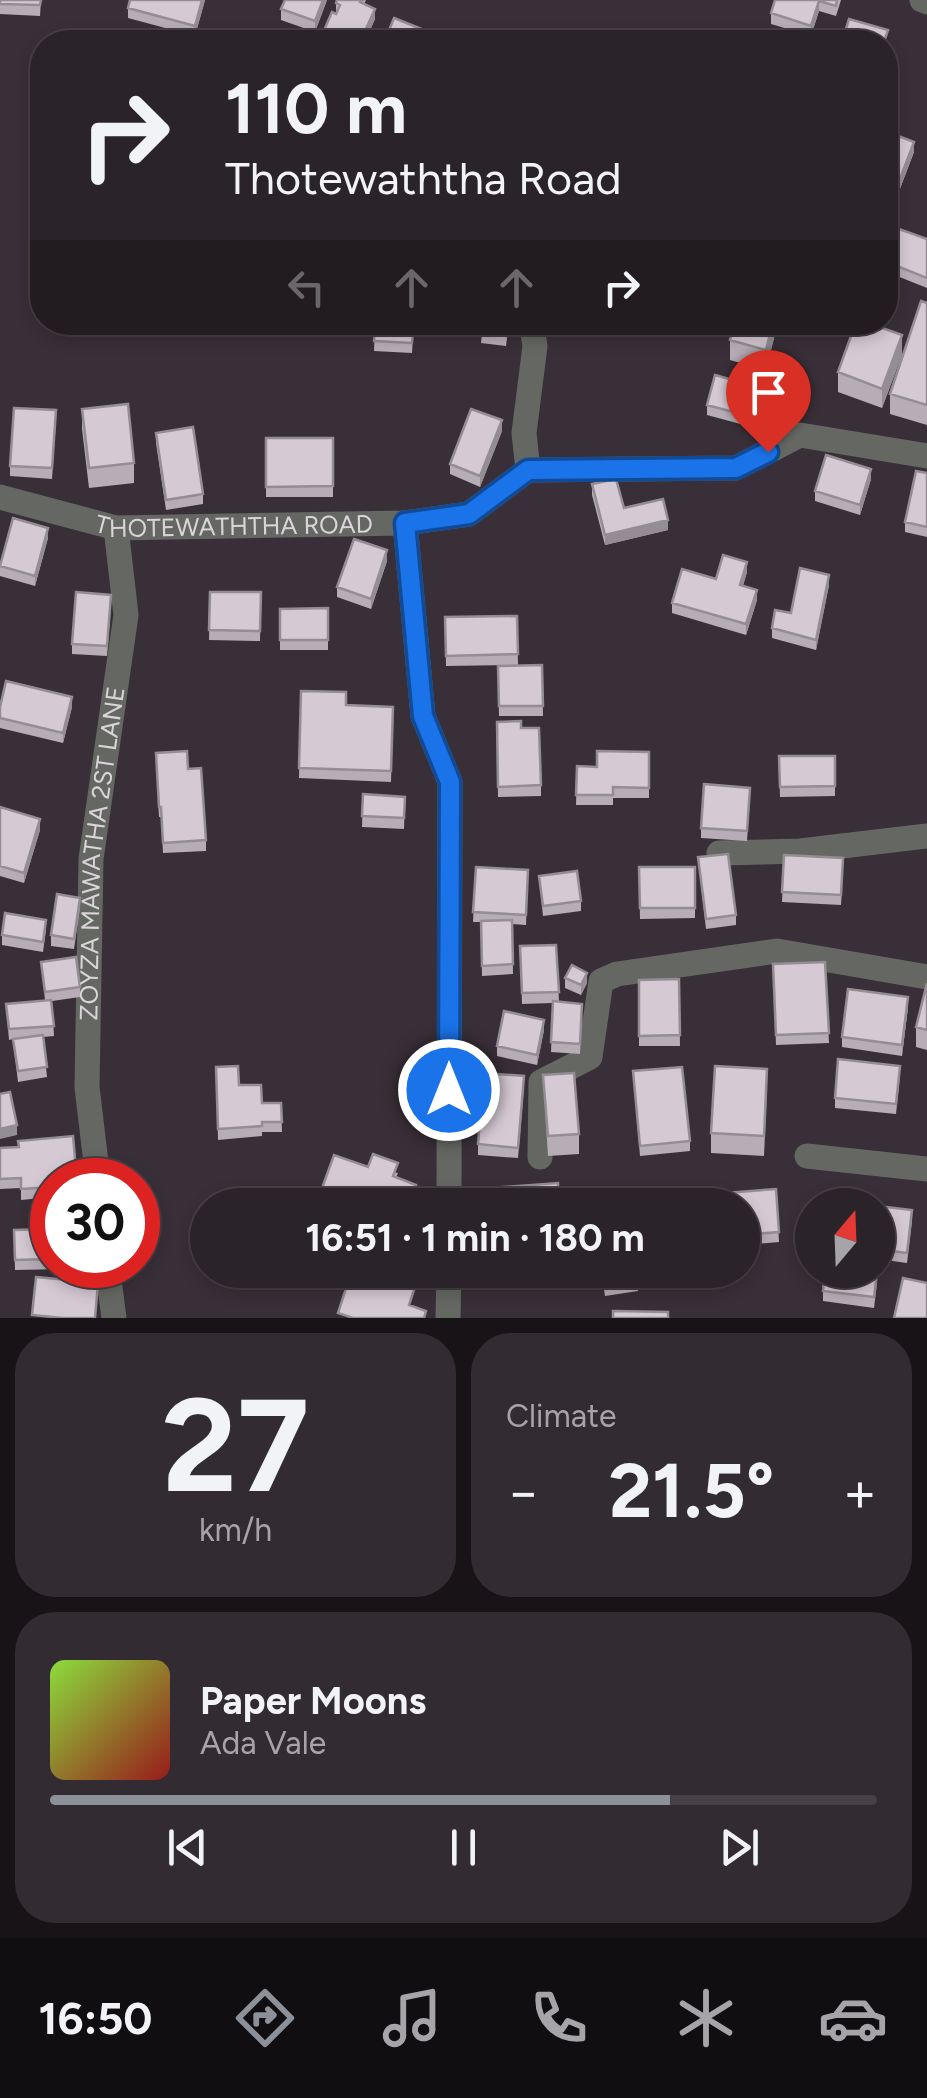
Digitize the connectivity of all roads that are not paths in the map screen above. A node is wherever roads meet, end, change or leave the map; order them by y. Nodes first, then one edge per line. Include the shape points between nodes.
1 (533, 335) edge
2 (927, 456) edge
3 (528, 470) junction
4 (0, 497) edge
5 (405, 523) junction
6 (116, 528) junction
7 (927, 836) edge
8 (719, 853) edge
9 (927, 976) edge
10 (540, 1156) dead end
11 (807, 1156) dead end
12 (95, 1158) edge
13 (927, 1169) edge
14 (449, 1188) edge
15 (111, 1288) edge
16 (448, 1288) edge
17 (114, 1318) edge
18 (448, 1318) edge

1 - 3 street via 524,434
2 - 3 street via 800,435 736,468
3 - 5 street, THOTEWATHTHA ROAD via 469,514
4 - 6 street, THOTEWATHTHA ROAD
5 - 6 street, THOTEWATHTHA ROAD
5 - 14 street via 423,716 450,782
6 - 12 street, ZOYZA MAWATHA 2ST LANE via 126,615 92,859 87,1087
7 - 8 street
9 - 10 street via 777,951 617,974 602,981 590,1057 541,1082
11 - 13 street
15 - 17 street
16 - 18 street

